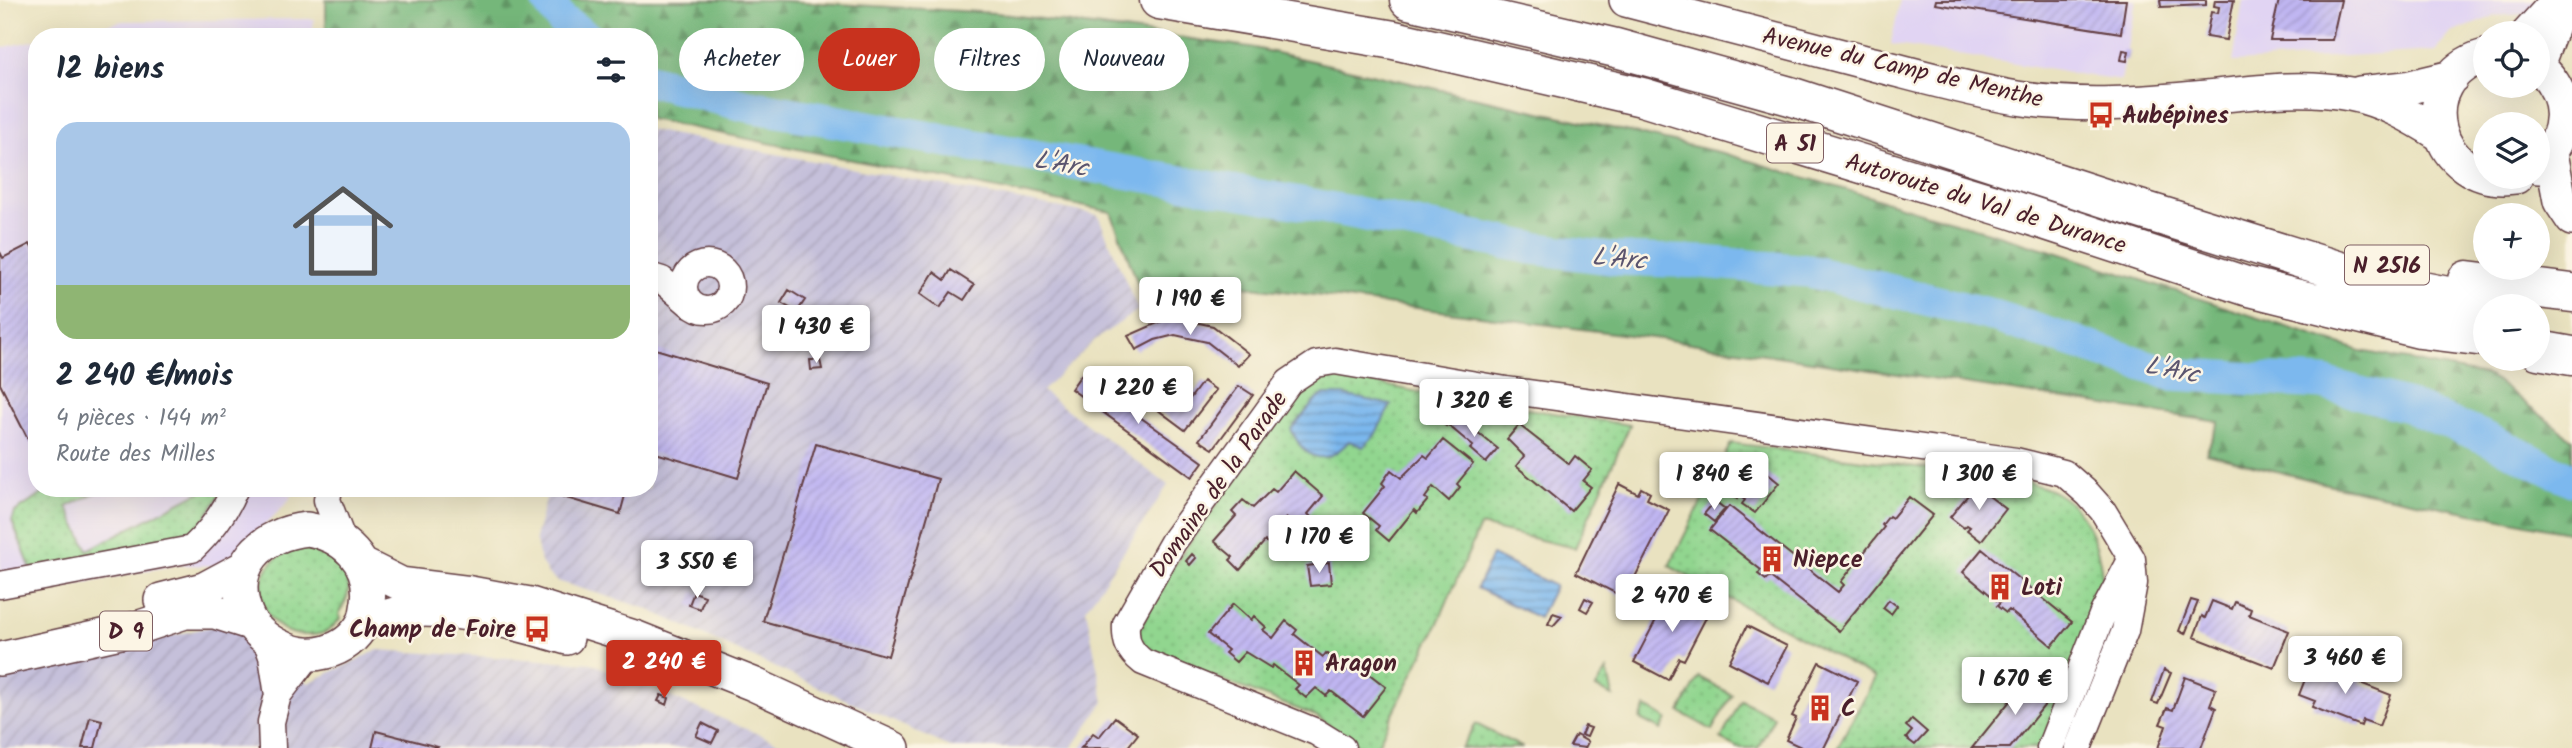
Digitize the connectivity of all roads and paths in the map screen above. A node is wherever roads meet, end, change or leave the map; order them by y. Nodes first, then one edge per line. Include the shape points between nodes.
1 (1159, 0) edge
2 (1409, 0) edge
3 (1626, 0) edge
4 (2554, 0) edge
5 (2566, 0) edge
6 (2535, 21) edge
7 (2473, 61) edge
8 (2452, 77) junction
9 (2552, 79) edge
10 (2351, 94) junction
11 (2441, 135) junction
12 (2555, 148) edge
13 (2473, 171) edge
14 (2529, 189) edge
15 (2566, 210) edge
16 (2204, 228) junction
17 (692, 269) junction
18 (658, 278) edge
19 (658, 280) edge
20 (2572, 293) edge
21 (2473, 301) edge
22 (694, 307) junction
23 (2550, 313) edge
24 (2572, 316) edge
25 (2473, 337) edge
26 (2550, 345) edge
27 (2572, 348) edge
28 (2550, 352) edge
29 (2572, 356) edge
30 (230, 497) edge
31 (325, 497) edge
32 (329, 497) edge
33 (292, 530) junction
34 (353, 554) junction
35 (2132, 559) junction
36 (243, 568) junction
37 (0, 585) edge
38 (363, 623) junction
39 (254, 625) junction
40 (0, 636) edge
41 (308, 656) junction
42 (0, 659) edge
43 (278, 695) junction
44 (1271, 714) junction
45 (272, 748) edge
46 (844, 748) edge
47 (893, 748) edge
48 (1311, 748) edge
49 (1342, 748) edge
50 (2050, 748) edge
51 (2078, 748) edge

1 - 25 highway, Autoroute du Val de Durance / A 51 via 1394,40 1642,97 2246,286 2420,329
2 - 16 highway, Autoroute du Val de Durance / A 51 via 1616,48 1790,96
3 - 10 main road, Avenue du Camp de Menthe via 2017,98 2067,104 2298,90
4 - 6 street
5 - 9 street
7 - 8 main road
8 - 10 main road, Avenue du Camp de Menthe
8 - 11 main road via 2440,98
9 - 12 main road via 2563,114
10 - 11 main road, Avenue du Camp de Menthe via 2402,111
11 - 13 main road via 2448,150
12 - 15 main road
14 - 15 main road
16 - 20 highway, N 2516 via 2468,281
16 - 21 highway, Autoroute du Val de Durance / A 51 via 2376,282
17 - 18 street
17 - 22 street via 683,286
17 - 22 street via 707,264 719,267 728,276 730,290 717,309
19 - 22 street
23 - 24 highway
26 - 27 highway
28 - 29 highway
30 - 37 street via 210,533 192,549
31 - 33 street
32 - 34 street
33 - 34 main road via 321,531
33 - 36 main road via 264,545
34 - 38 main road via 368,580
34 - 47 main road via 401,584 530,604 637,638 753,684
35 - 44 street, Domaine de la Parade via 2088,494 2064,473 2036,466 1335,361 1316,364 1289,382 1243,443 1172,542 1126,624 1127,645 1143,662
35 - 50 street via 2103,613
35 - 51 street via 2134,583 2125,631
36 - 39 main road via 241,590
36 - 40 main road, D 9 via 205,589
38 - 41 main road via 337,648
38 - 46 main road via 420,610 537,629 640,659
39 - 41 main road via 290,652
39 - 42 main road, D 9 via 215,612 185,612 134,629
39 - 43 street via 272,656
41 - 43 street
43 - 45 street via 271,722
44 - 48 street, Domaine de la Parade
44 - 49 street, Domaine de la Parade

